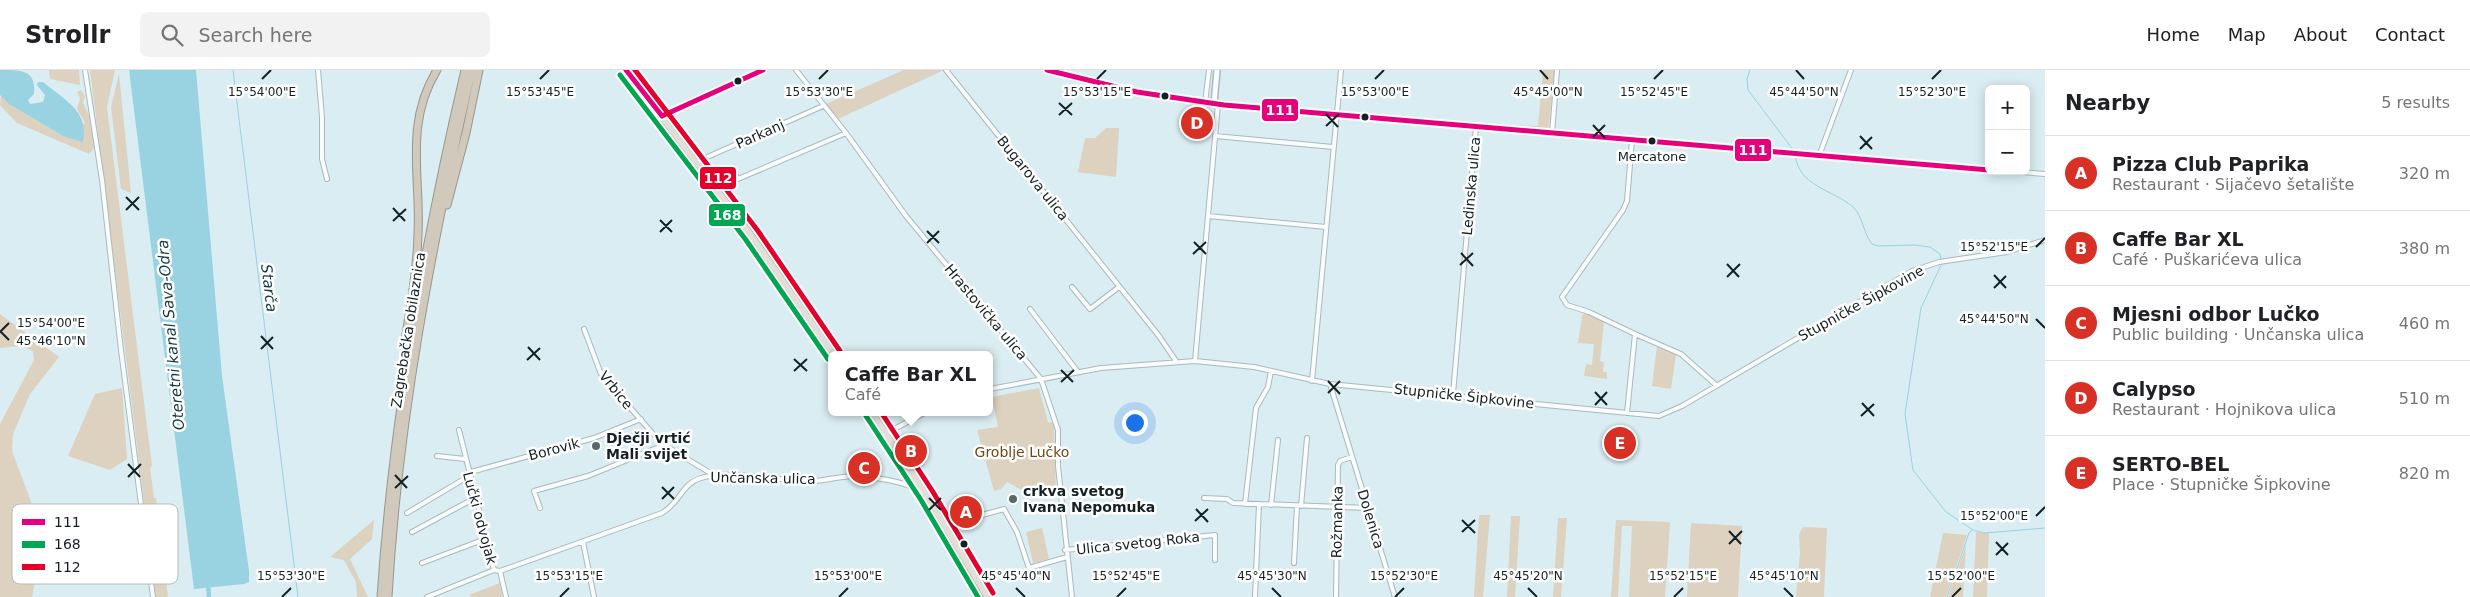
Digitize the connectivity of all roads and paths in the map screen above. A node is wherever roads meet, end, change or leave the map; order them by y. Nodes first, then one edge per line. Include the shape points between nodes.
1 (84, 70) edge
2 (318, 70) edge
3 (437, 70) edge
4 (465, 70) edge
5 (472, 70) edge
6 (480, 70) edge
7 (626, 70) edge
8 (764, 70) edge
9 (796, 70) edge
10 (946, 70) edge
11 (1046, 70) edge
12 (1209, 70) edge
13 (1217, 70) edge
14 (1341, 70) edge
15 (1557, 70) edge
16 (1851, 70) edge
17 (1205, 103) junction
18 (1216, 104) junction
19 (823, 106) junction
20 (1336, 115) junction
21 (662, 116) junction
22 (1476, 127) junction
23 (846, 133) junction
24 (1552, 134) junction
25 (1215, 136) junction
26 (1632, 140) junction
27 (1333, 147) junction
28 (1819, 156) junction
29 (696, 162) junction
30 (1985, 170) edge
31 (2030, 173) edge
32 (2045, 174) edge
33 (736, 176) dead end
34 (327, 179) dead end
35 (1208, 216) junction
36 (1326, 227) junction
37 (2045, 240) edge
38 (428, 280) junction
39 (1072, 287) dead end
40 (1119, 287) junction
41 (1030, 309) dead end
42 (584, 329) dead end
43 (1635, 334) junction
44 (408, 351) junction
45 (831, 351) edge
46 (1176, 361) junction
47 (1195, 361) junction
48 (1271, 371) junction
49 (1078, 372) junction
50 (1041, 379) junction
51 (1312, 381) junction
52 (1330, 384) junction
53 (1716, 385) junction
54 (993, 389) edge
55 (1453, 394) junction
56 (1627, 413) junction
57 (874, 416) edge
58 (919, 416) edge
59 (641, 419) junction
60 (459, 430) dead end
61 (885, 434) junction
62 (1307, 438) dead end
63 (1278, 440) dead end
64 (664, 445) junction
65 (437, 456) dead end
66 (1352, 457) junction
67 (465, 459) junction
68 (911, 473) junction
69 (712, 474) junction
70 (469, 476) junction
71 (901, 483) junction
72 (927, 496) junction
73 (475, 498) junction
74 (1204, 498) dead end
75 (142, 504) edge
76 (1245, 504) junction
77 (1259, 504) junction
78 (1271, 505) junction
79 (1299, 506) junction
80 (1336, 507) junction
81 (540, 508) dead end
82 (1368, 508) junction
83 (407, 513) dead end
84 (946, 525) junction
85 (412, 532) dead end
86 (485, 539) junction
87 (583, 542) junction
88 (1065, 550) junction
89 (1067, 557) junction
90 (1215, 560) dead end
91 (422, 563) dead end
92 (1294, 563) dead end
93 (494, 570) junction
94 (500, 571) junction
95 (152, 584) edge
96 (154, 597) edge
97 (381, 597) edge
98 (388, 597) edge
99 (427, 597) edge
100 (506, 597) edge
101 (594, 597) edge
102 (987, 597) edge
103 (1072, 597) edge
104 (1255, 597) edge
105 (1336, 597) edge
106 (1395, 597) edge

1 - 75 street via 102,180
2 - 34 street via 322,159
3 - 44 highway via 421,109 415,142 418,232 416,275 405,340
4 - 44 highway, Zagrebačka obilaznica via 435,204
5 - 38 highway, Zagrebačka obilaznica
6 - 38 highway via 436,262
7 - 21 main road
8 - 21 main road
9 - 19 street, Hrastovička ulica
10 - 40 street, Bugarova ulica
11 - 17 main road via 1132,91
12 - 17 street
13 - 18 main road
14 - 20 street
15 - 24 street
16 - 28 street
17 - 18 main road
18 - 20 street
18 - 25 street
19 - 23 street, Hrastovička ulica
19 - 29 street, Parkanj
20 - 22 street
20 - 27 street
21 - 29 main road
22 - 24 street
22 - 55 street, Ledinska ulica
23 - 33 street via 738,180
23 - 50 street, Hrastovička ulica via 906,216
24 - 26 street
25 - 27 street
25 - 35 street
26 - 28 street
26 - 43 street via 1627,200 1623,210 1562,298 1567,305 1590,312
27 - 36 street
28 - 30 street
29 - 45 main road
31 - 32 street
35 - 36 street
35 - 47 street
36 - 51 street
37 - 53 street, Stupničke Šipkovine via 2006,252 1941,262 1912,271
38 - 98 highway, Zagrebačka obilaznica via 403,438
39 - 40 street via 1091,309
40 - 46 street, Bugarova ulica
41 - 49 street
42 - 59 street, Vrbice via 601,374
43 - 53 street via 1681,354
43 - 56 street
44 - 97 highway, Zagrebačka obilaznica via 392,472
46 - 47 street, Stupničke Šipkovine
46 - 49 street, Stupničke Šipkovine
47 - 48 street, Stupničke Šipkovine
48 - 51 street, Stupničke Šipkovine
48 - 76 street via 1268,387 1256,408
49 - 50 street, Stupničke Šipkovine
50 - 54 street, Stupničke Šipkovine
50 - 88 street, Hrastovička ulica via 1058,430 1057,458
51 - 52 street, Stupničke Šipkovine
52 - 55 street, Stupničke Šipkovine
52 - 66 street, Dolenica
53 - 56 street, Stupničke Šipkovine via 1663,415
55 - 56 street, Stupničke Šipkovine
57 - 61 main road
58 - 61 street
59 - 64 street, Vrbice
59 - 70 street, Borovik via 594,438 470,472
60 - 67 street, Lučki odvojak
61 - 68 main road
62 - 79 street
63 - 78 street
64 - 69 street, Vrbice
64 - 81 street via 588,476 534,491
65 - 67 street, Lučki odvojak
66 - 80 street, Rožmanka via 1338,465
66 - 82 street, Dolenica
67 - 70 street, Lučki odvojak
68 - 71 street via 908,480
68 - 72 main road
69 - 71 street, Unčanska ulica via 810,482 859,476
69 - 87 street, Unčanska ulica via 694,480 678,501 662,513
70 - 73 street, Lučki odvojak
70 - 83 street, Borovik
71 - 72 street, Unčanska ulica via 914,486
72 - 84 main road
73 - 85 street
73 - 86 street, Lučki odvojak
74 - 76 street
76 - 77 street
77 - 78 street
77 - 104 street
78 - 79 street
79 - 80 street
79 - 92 street
80 - 82 street
80 - 105 street, Rožmanka
82 - 106 street, Dolenica
84 - 89 street via 1004,509 1017,532 1029,568
84 - 102 main road
86 - 91 street
86 - 93 street, Lučki odvojak
87 - 94 street, Unčanska ulica
87 - 101 street
88 - 89 street, Hrastovička ulica
88 - 90 street, Ulica svetog Roka via 1214,535
89 - 103 street, Hrastovička ulica
93 - 94 street, Lučki odvojak
93 - 99 street
94 - 100 street
95 - 96 street

